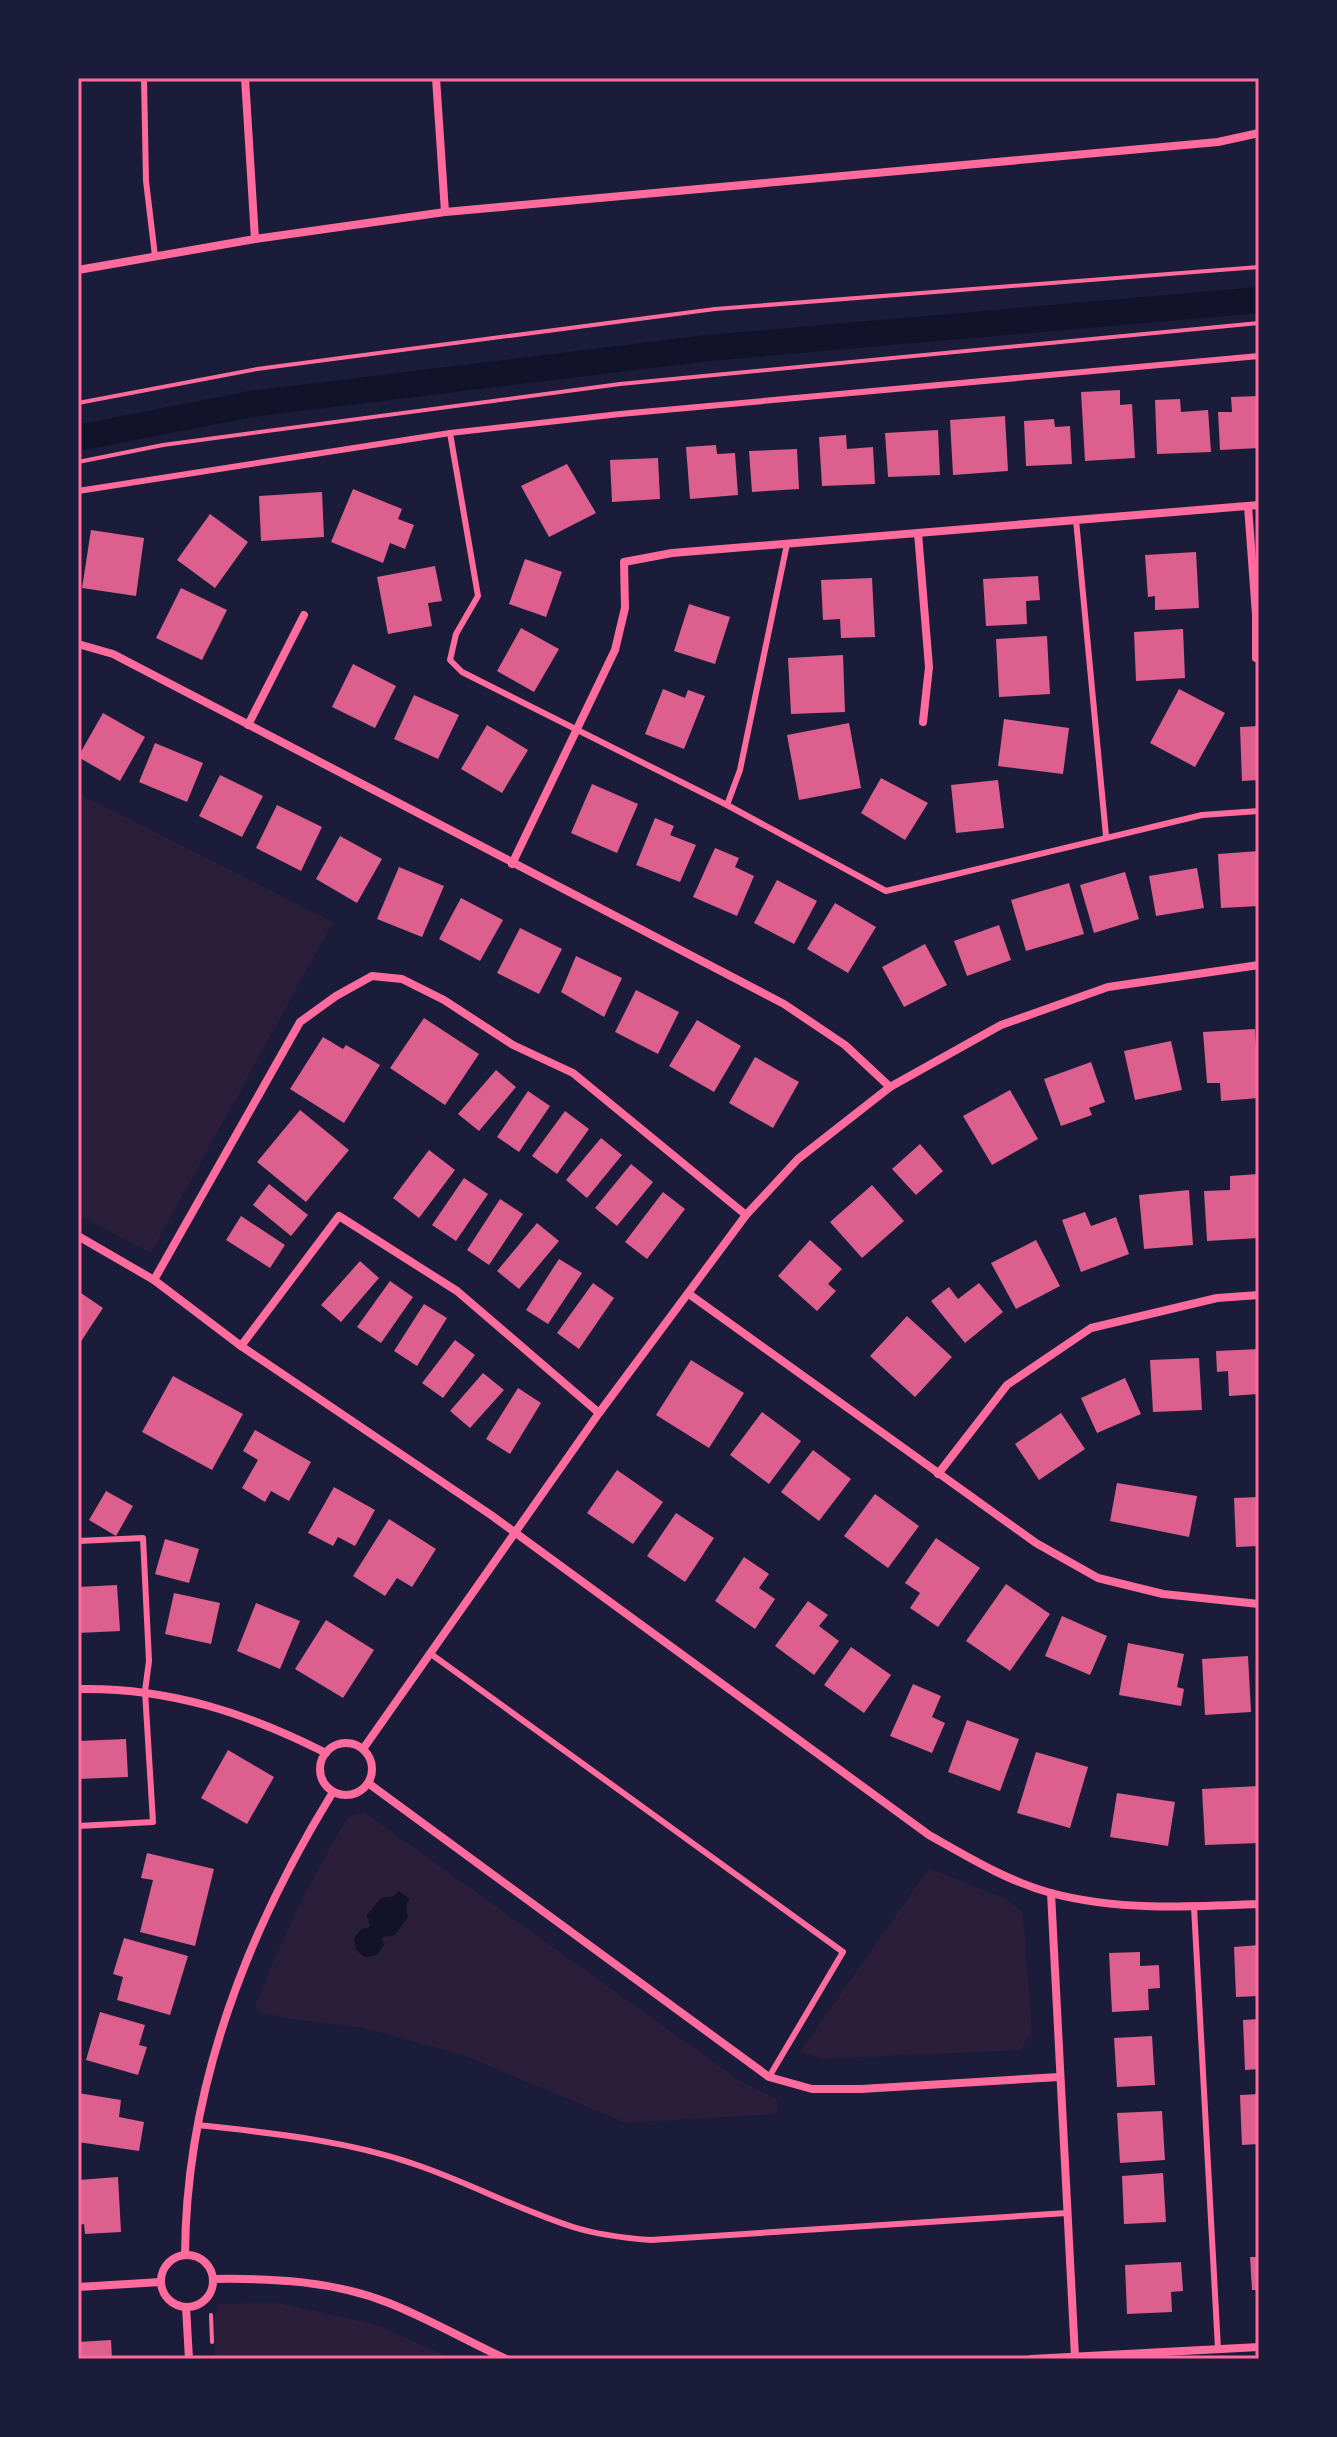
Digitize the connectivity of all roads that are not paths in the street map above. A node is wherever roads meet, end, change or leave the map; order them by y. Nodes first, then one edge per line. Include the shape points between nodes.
1 (144, 78) edge
2 (245, 78) edge
3 (436, 78) edge
4 (1259, 133) edge
5 (445, 212) junction
6 (255, 239) junction
7 (155, 256) junction
8 (78, 270) edge
9 (1259, 356) edge
10 (450, 433) junction
11 (78, 491) edge
12 (1259, 505) edge
13 (1248, 506) junction
14 (1076, 520) junction
15 (918, 533) junction
16 (787, 544) junction
17 (304, 615) dead end
18 (78, 644) edge
19 (1256, 658) dead end
20 (923, 722) dead end
21 (248, 725) junction
22 (577, 729) junction
23 (727, 805) junction
24 (1259, 811) edge
25 (1106, 836) junction
26 (512, 864) junction
27 (1259, 965) edge
28 (890, 1087) junction
29 (746, 1215) junction
30 (78, 1236) edge
31 (154, 1280) junction
32 (689, 1294) junction
33 (1259, 1295) edge
34 (241, 1346) junction
35 (599, 1413) junction
36 (938, 1474) junction
37 (515, 1533) junction
38 (78, 1541) edge
39 (1259, 1604) edge
40 (431, 1654) junction
41 (78, 1689) edge
42 (145, 1691) junction
43 (363, 1749) junction
44 (326, 1753) junction
45 (368, 1783) junction
46 (333, 1792) junction
47 (78, 1826) edge
48 (1051, 1893) junction
49 (1259, 1904) edge
50 (1194, 1907) junction
51 (769, 2077) junction
52 (1059, 2077) junction
53 (198, 2125) junction
54 (1067, 2213) junction
55 (185, 2255) junction
56 (213, 2279) junction
57 (161, 2282) junction
58 (78, 2287) edge
59 (186, 2307) junction
60 (1259, 2347) edge
61 (1218, 2349) junction
62 (1075, 2357) junction
63 (189, 2359) edge
64 (506, 2359) edge
65 (1031, 2359) edge

1 - 7 lane via 146,181
2 - 6 street
3 - 5 street
4 - 5 street via 1218,142
5 - 6 street
6 - 7 street
7 - 8 street
9 - 10 lane
10 - 11 lane
10 - 22 lane via 478,596 456,634 450,660 462,672
12 - 13 street
13 - 14 street
13 - 19 street
14 - 15 street
14 - 25 lane
15 - 16 street
15 - 20 street via 929,667
16 - 22 street via 624,562 625,608 615,650
16 - 23 lane via 740,770
17 - 21 street
18 - 21 street via 113,654
21 - 26 street
22 - 23 lane
22 - 26 street
23 - 25 lane via 886,891
24 - 25 lane via 1202,815
26 - 28 street via 784,1004 845,1045
27 - 28 street via 1108,987 1001,1025
28 - 29 street via 798,1159
29 - 31 street via 573,1073 513,1045 402,979 372,976 300,1022
29 - 32 street
30 - 31 street
31 - 34 street
32 - 35 street
32 - 36 street
33 - 36 street via 1217,1298 1091,1328 1007,1385
34 - 35 street via 339,1216 457,1291
34 - 37 street
35 - 37 street
36 - 39 street via 1036,1543 1098,1578 1163,1594
37 - 40 street
37 - 48 street via 929,1835 995,1872
38 - 42 lane via 143,1538 149,1661
40 - 43 street
40 - 51 lane via 843,1952
41 - 42 street
42 - 44 street via 233,1712
42 - 47 lane via 153,1822
43 - 44 street via 344,1744
43 - 45 street via 372,1766
44 - 46 street via 320,1770
45 - 46 street via 352,1795
45 - 51 street
46 - 53 street via 258,1931 221,2026
48 - 50 street via 1127,1905
48 - 52 street
49 - 50 street
50 - 61 lane
51 - 52 street via 812,2089 837,2089
52 - 54 street
53 - 54 lane via 351,2146 413,2163 573,2227 613,2237 651,2240
53 - 55 street
54 - 62 street
55 - 56 street via 204,2261
55 - 57 street via 170,2261
56 - 59 street via 206,2299
56 - 64 street via 296,2281 347,2290 390,2303
57 - 58 street
57 - 59 street via 172,2302
59 - 63 street
60 - 61 street
61 - 62 street
62 - 65 street

